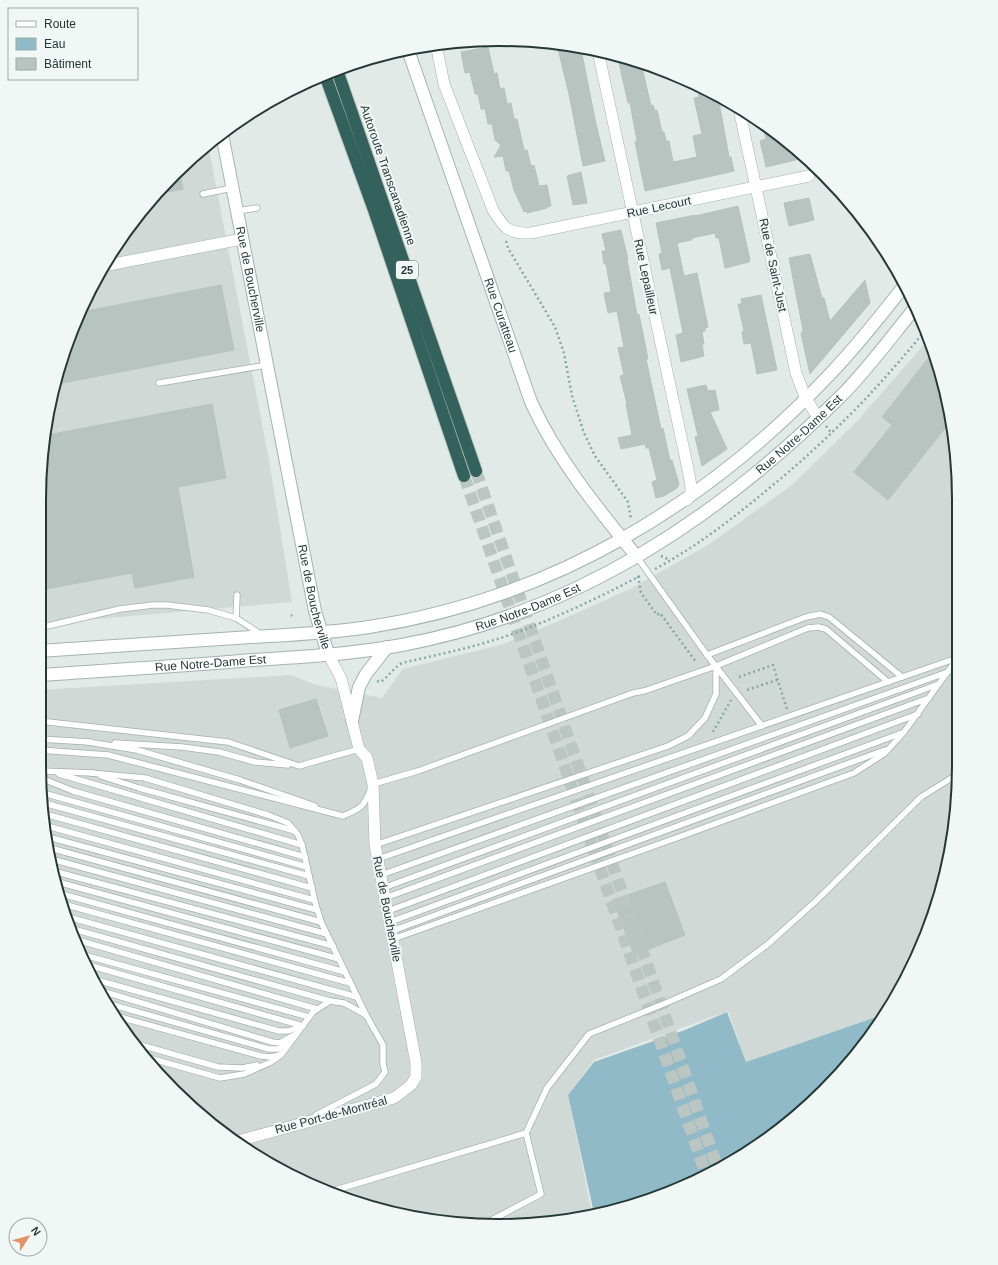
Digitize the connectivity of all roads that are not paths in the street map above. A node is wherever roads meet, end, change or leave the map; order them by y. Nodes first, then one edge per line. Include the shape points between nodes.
1 (437, 50) edge
2 (410, 55) edge
3 (599, 58) edge
4 (339, 75) edge
5 (327, 80) edge
6 (740, 116) edge
7 (223, 140) edge
8 (810, 176) dead end
9 (756, 187) junction
10 (232, 188) junction
11 (203, 194) dead end
12 (256, 208) dead end
13 (237, 211) junction
14 (632, 213) junction
15 (242, 239) junction
16 (112, 264) edge
17 (901, 290) edge
18 (911, 312) edge
19 (267, 365) junction
20 (159, 384) dead end
21 (806, 399) junction
22 (822, 421) junction
23 (476, 471) tunnel mouth
24 (464, 476) tunnel mouth
25 (686, 500) junction
26 (623, 540) junction
27 (637, 557) junction
28 (237, 595) dead end
29 (236, 618) junction
30 (46, 627) edge
31 (321, 632) junction
32 (264, 636) junction
33 (387, 647) junction
34 (46, 651) edge
35 (328, 654) junction
36 (707, 655) junction
37 (952, 659) edge
38 (716, 666) junction
39 (952, 666) edge
40 (948, 672) junction
41 (46, 674) edge
42 (902, 677) junction
43 (888, 682) junction
44 (939, 684) junction
45 (929, 698) junction
46 (918, 714) junction
47 (352, 721) junction
48 (46, 722) edge
49 (762, 726) junction
50 (904, 732) junction
51 (46, 739) edge
52 (88, 742) junction
53 (889, 748) junction
54 (359, 749) junction
55 (46, 751) edge
56 (299, 766) junction
57 (46, 772) edge
58 (51, 772) junction
59 (91, 773) junction
60 (952, 778) edge
61 (46, 780) edge
62 (373, 784) junction
63 (47, 794) edge
64 (48, 804) edge
65 (49, 815) edge
66 (343, 816) junction
67 (50, 827) edge
68 (295, 831) junction
69 (52, 838) edge
70 (302, 845) junction
71 (375, 845) junction
72 (54, 849) edge
73 (305, 856) junction
74 (378, 859) junction
75 (56, 860) edge
76 (307, 867) junction
77 (59, 873) edge
78 (381, 874) junction
79 (309, 876) junction
80 (61, 883) edge
81 (312, 888) junction
82 (384, 893) junction
83 (65, 895) edge
84 (314, 900) junction
85 (68, 905) edge
86 (317, 910) junction
87 (72, 918) edge
88 (321, 922) junction
89 (391, 926) junction
90 (77, 930) edge
91 (327, 934) junction
92 (81, 941) edge
93 (333, 946) junction
94 (88, 956) edge
95 (338, 959) junction
96 (93, 966) edge
97 (345, 972) junction
98 (101, 980) edge
99 (350, 983) junction
100 (107, 993) edge
101 (357, 997) junction
102 (330, 1001) junction
103 (115, 1005) edge
104 (317, 1009) junction
105 (366, 1015) junction
106 (309, 1017) junction
107 (122, 1018) edge
108 (303, 1026) junction
109 (298, 1033) junction
110 (290, 1043) junction
111 (143, 1046) edge
112 (281, 1055) junction
113 (154, 1059) edge
114 (271, 1062) junction
115 (416, 1077) joint
116 (297, 1125) junction
117 (526, 1133) junction
118 (243, 1140) edge
119 (338, 1189) edge
120 (494, 1219) edge

1 - 14 street, Rue Lecourt via 444,84 493,210 507,235 531,233
2 - 26 main road, Rue Curatteau via 531,402 562,457
3 - 14 street, Rue Lepailleur
4 - 23 highway, Autoroute Transcanadienne / 25
5 - 24 highway, Autoroute Transcanadienne / 25 via 374,210
6 - 9 street, Rue de Saint-Just
7 - 10 main road, Rue de Boucherville
8 - 9 street, Rue Lecourt
9 - 14 street, Rue Lecourt
9 - 21 street, Rue de Saint-Just via 796,373
10 - 11 lane
10 - 13 main road, Rue de Boucherville
12 - 13 lane
13 - 15 main road, Rue de Boucherville
14 - 25 street, Rue Lepailleur via 690,478 691,494
15 - 16 street
15 - 19 main road, Rue de Boucherville
17 - 21 main road, Rue Notre-Dame Est via 848,354
18 - 22 main road, Rue Notre-Dame Est
19 - 20 lane
19 - 31 main road, Rue de Boucherville
21 - 22 street, Rue de Saint-Just
21 - 25 main road, Rue Notre-Dame Est via 745,453
22 - 27 main road, Rue Notre-Dame Est via 728,496
25 - 26 main road, Rue Notre-Dame Est
26 - 27 main road, Rue Curatteau
26 - 31 main road, Rue Notre-Dame Est via 543,578 485,600 392,623
27 - 33 main road, Rue Notre-Dame Est via 565,594 505,617 447,634
27 - 36 lane
28 - 29 lane
29 - 30 lane via 186,607 153,605 120,609
29 - 32 lane
31 - 32 main road, Rue Notre-Dame Est
31 - 35 main road, Rue de Boucherville
32 - 34 main road, Rue Notre-Dame Est
33 - 35 main road, Rue Notre-Dame Est
33 - 47 main road via 359,687
35 - 41 main road, Rue Notre-Dame Est
35 - 47 street, Rue de Boucherville via 341,678
36 - 38 lane
36 - 42 lane via 820,614 829,617
37 - 42 lane
38 - 43 lane via 808,628 818,628 826,629
38 - 49 lane
38 - 62 lane via 633,693 418,771
38 - 71 lane via 716,694 705,718 688,736 668,746
39 - 40 lane
40 - 44 lane
40 - 78 lane
42 - 43 lane
43 - 49 lane
44 - 45 lane
44 - 82 lane
45 - 46 lane
45 - 82 lane
46 - 50 lane
46 - 89 lane
47 - 54 street, Rue de Boucherville
48 - 56 lane via 228,742
49 - 74 lane
50 - 53 lane
50 - 89 lane
51 - 52 lane
52 - 56 lane via 182,747 219,752 255,762
52 - 66 lane via 137,750 240,780
53 - 89 lane
53 - 89 lane via 854,773 679,838
54 - 56 lane
54 - 62 street, Rue de Boucherville via 367,758
55 - 66 lane via 108,755
57 - 58 lane
58 - 59 lane
58 - 70 lane
59 - 68 lane
59 - 68 lane via 145,778 268,815 288,823
60 - 117 lane via 921,797 817,900 768,944 721,978 589,1034 547,1088
61 - 73 lane via 74,791
62 - 66 lane via 366,802 358,810
62 - 71 street, Rue de Boucherville
63 - 76 lane
64 - 79 lane
65 - 81 lane
67 - 84 lane
68 - 70 lane
69 - 86 lane
70 - 73 lane
71 - 74 street, Rue de Boucherville
72 - 88 lane
73 - 76 lane
74 - 78 street, Rue de Boucherville
75 - 91 lane
76 - 79 lane
77 - 93 lane
78 - 82 street, Rue de Boucherville
79 - 81 lane
80 - 95 lane
81 - 84 lane
82 - 89 street, Rue de Boucherville
83 - 97 lane
84 - 86 lane
85 - 99 lane
86 - 88 lane
87 - 101 lane
88 - 91 lane
89 - 115 street, Rue de Boucherville via 416,1063
90 - 102 lane
91 - 93 lane
92 - 104 lane
93 - 95 lane
94 - 106 lane
95 - 97 lane
96 - 108 lane
97 - 99 lane
98 - 108 lane via 279,1031
99 - 101 lane
100 - 109 lane via 272,1042 280,1043
101 - 105 lane
102 - 104 lane
102 - 105 lane via 344,1004
103 - 110 lane via 269,1049 279,1049
104 - 106 lane
105 - 116 lane via 383,1045 385,1072 376,1084
106 - 108 lane
107 - 112 lane via 262,1056
108 - 109 lane
109 - 110 lane
110 - 112 lane
111 - 114 lane via 218,1066 242,1068
112 - 114 lane
113 - 114 lane via 220,1078 244,1074
115 - 116 street, Rue Port-de-Montréal via 411,1085 394,1098
116 - 118 street, Rue Port-de-Montréal
117 - 119 lane
117 - 120 lane via 540,1194

